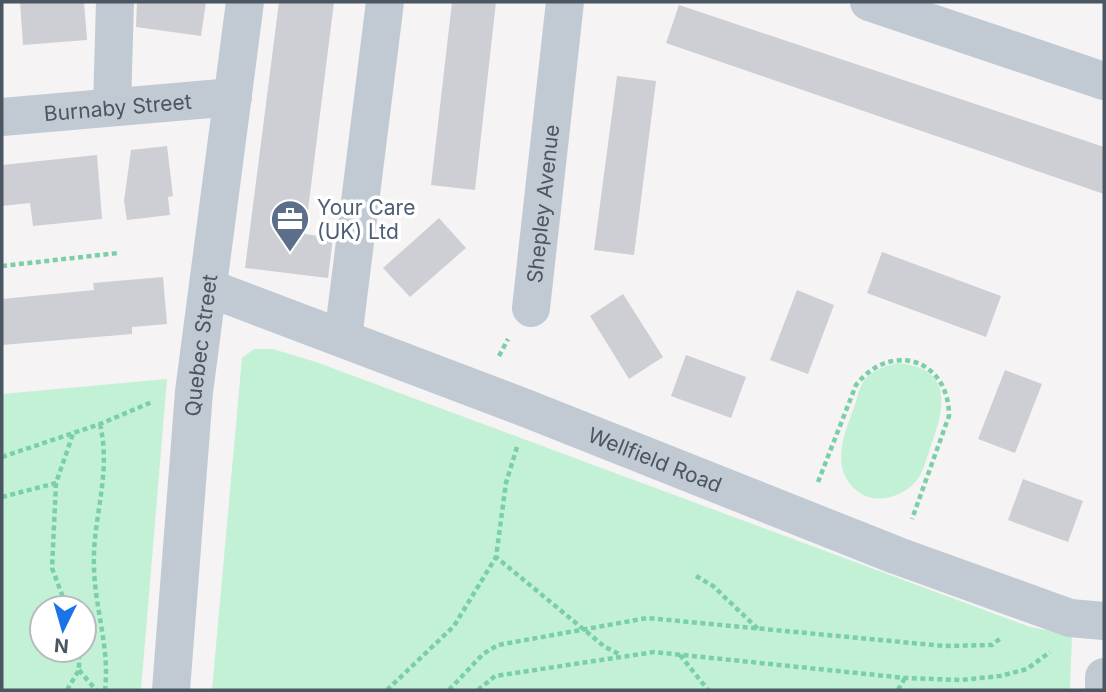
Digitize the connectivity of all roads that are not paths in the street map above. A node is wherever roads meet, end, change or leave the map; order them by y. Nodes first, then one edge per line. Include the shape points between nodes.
1 (115, 2) edge
2 (245, 2) edge
3 (385, 2) edge
4 (565, 2) edge
5 (869, 2) edge
6 (1104, 81) edge
7 (233, 97) junction
8 (112, 107) junction
9 (2, 117) edge
10 (209, 288) junction
11 (531, 308) road end
12 (343, 338) junction
13 (1087, 620) edge
14 (1104, 677) edge
15 (171, 690) edge
16 (1104, 690) edge

1 - 8 street
2 - 7 street, Quebec Street
3 - 12 street
4 - 11 street, Shepley Avenue
5 - 6 street
7 - 8 street, Burnaby Street
7 - 10 street, Quebec Street
8 - 9 street, Burnaby Street
10 - 12 street, Wellfield Road
10 - 15 street, Quebec Street via 194,392
12 - 13 street, Wellfield Road via 898,556
14 - 16 street

